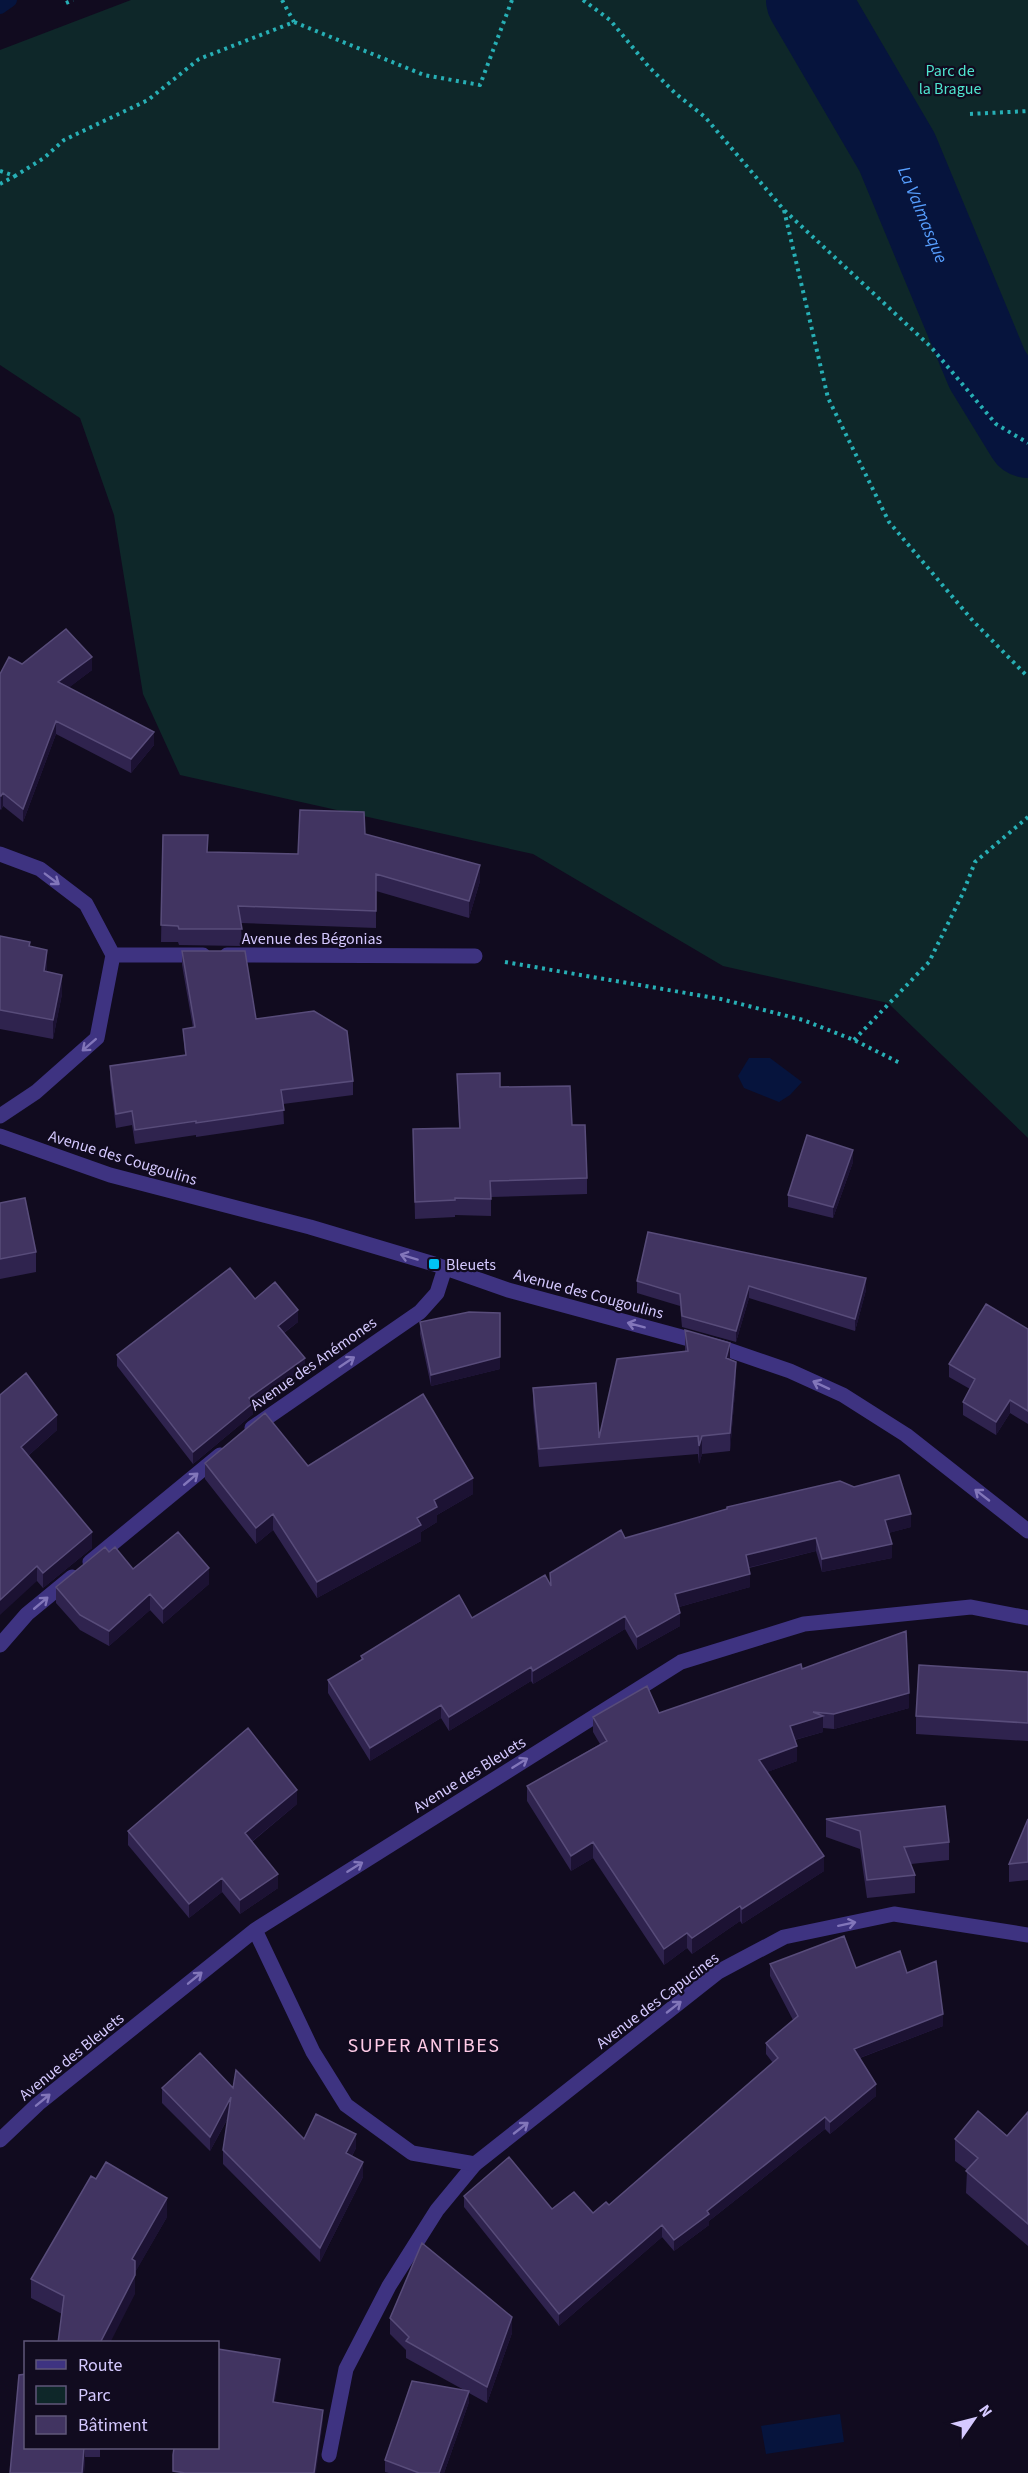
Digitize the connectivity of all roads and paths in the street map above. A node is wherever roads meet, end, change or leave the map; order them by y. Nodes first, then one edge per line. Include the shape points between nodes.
1 (73, 0) edge
2 (282, 0) edge
3 (512, 0) edge
4 (583, 0) edge
5 (66, 3) dead end
6 (294, 22) junction
7 (1028, 111) edge
8 (970, 114) dead end
9 (0, 171) edge
10 (15, 176) junction
11 (0, 184) edge
12 (784, 210) junction
13 (1028, 443) edge
14 (1028, 677) edge
15 (1028, 816) edge
16 (0, 854) edge
17 (113, 955) junction
18 (475, 956) joint
19 (854, 1040) junction
20 (900, 1063) dead end
21 (0, 1116) edge
22 (0, 1136) edge
23 (445, 1269) junction
24 (1028, 1531) edge
25 (1028, 1618) edge
26 (0, 1645) edge
27 (255, 1930) junction
28 (1028, 1935) edge
29 (0, 2140) edge
30 (475, 2164) junction
31 (329, 2455) dead end

1 - 5 path
2 - 6 path
3 - 6 path via 480,85 424,75
4 - 12 path via 610,20 649,67 705,117
6 - 10 path via 199,59 148,100 64,140
7 - 8 path
9 - 10 path
10 - 11 path
12 - 13 path via 931,347 996,424
12 - 14 path via 828,398 889,522 973,621
15 - 19 path via 975,862 928,962
16 -> 17 street via 40,869 86,904
17 - 18 street, Avenue des Bégonias
17 -> 21 street via 97,1038 36,1092
18 - 19 path via 721,999 803,1020
19 - 20 path
23 -> 22 street, Avenue des Cougoulins via 310,1227 110,1175
24 -> 23 street, Avenue des Cougoulins via 906,1435 843,1395 790,1371
26 -> 23 street, Avenue des Anémones via 27,1614 265,1417 420,1312 436,1293
27 -> 25 street, Avenue des Bleuets via 681,1662 804,1624 971,1606
29 -> 27 street, Avenue des Bleuets via 38,2104
27 - 30 street via 313,2052 346,2105 412,2153
30 -> 28 street, Avenue des Capucines via 718,1972 784,1937 894,1914
30 - 31 street, Avenue des Capucines via 437,2210 389,2286 346,2370

